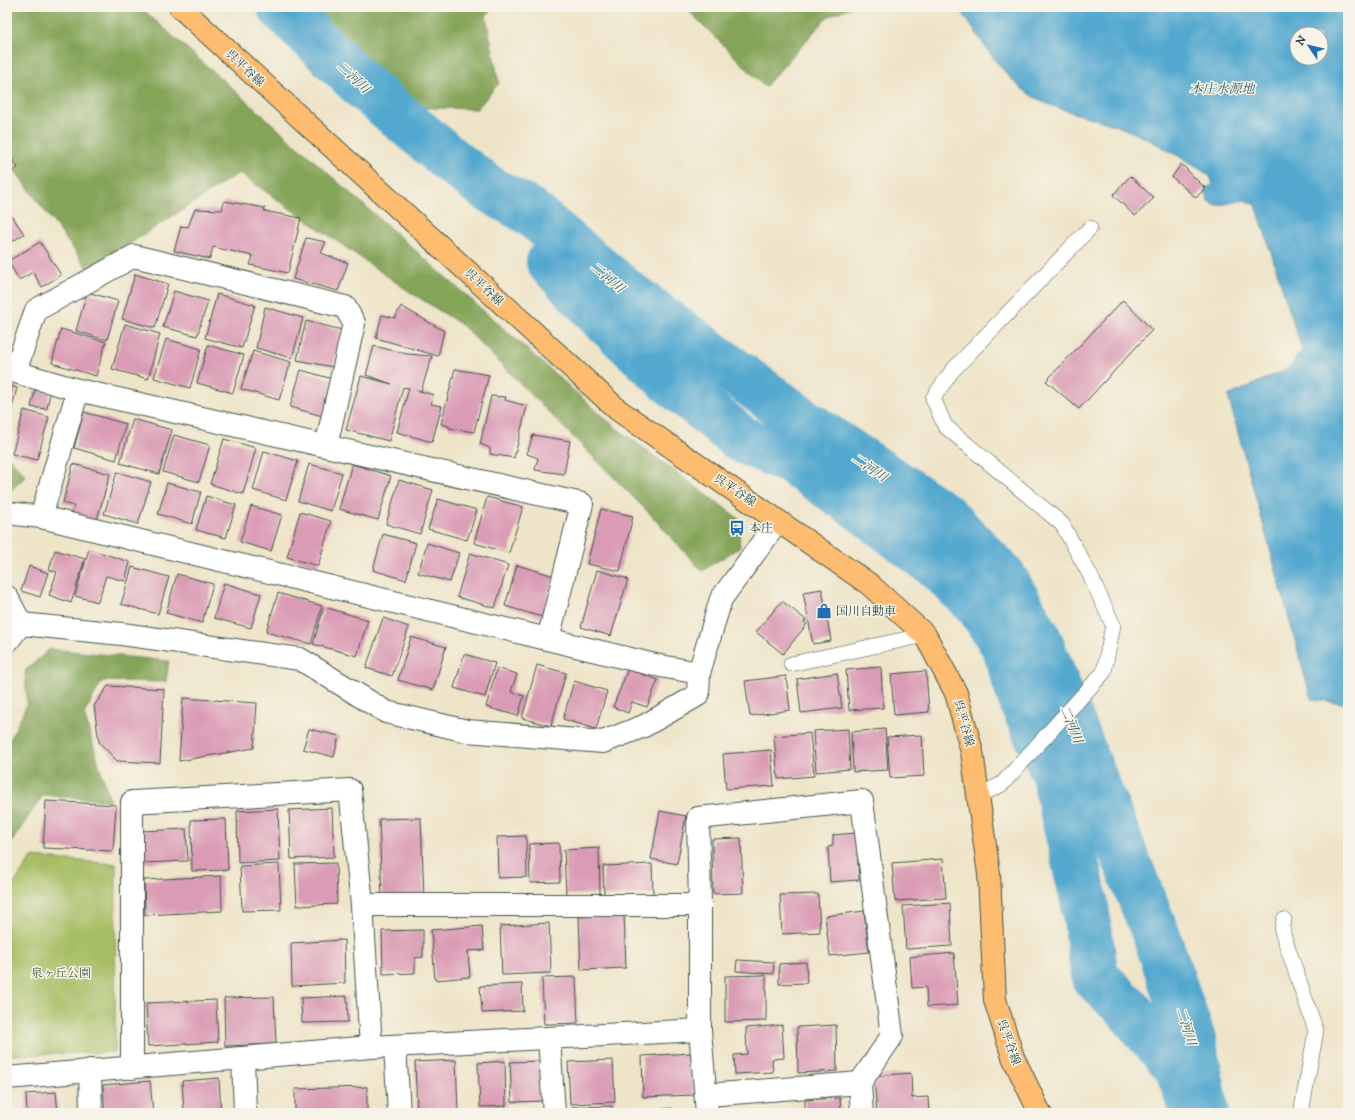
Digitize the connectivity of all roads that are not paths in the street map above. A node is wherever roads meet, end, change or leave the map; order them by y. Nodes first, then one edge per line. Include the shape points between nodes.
1 (180, 7) edge
2 (1090, 228) dead end
3 (78, 390) junction
4 (326, 446) junction
5 (7, 513) edge
6 (41, 517) junction
7 (778, 521) junction
8 (7, 597) edge
9 (21, 624) junction
10 (925, 635) junction
11 (548, 639) junction
12 (7, 642) edge
13 (791, 664) dead end
14 (699, 673) junction
15 (978, 796) junction
16 (362, 905) junction
17 (700, 905) junction
18 (1284, 920) dead end
19 (700, 1030) junction
20 (549, 1038) junction
21 (396, 1046) junction
22 (371, 1047) junction
23 (243, 1058) junction
24 (132, 1068) junction
25 (90, 1070) junction
26 (7, 1078) edge
27 (860, 1083) junction
28 (707, 1104) edge
29 (92, 1113) edge
30 (245, 1113) edge
31 (399, 1113) edge
32 (554, 1113) edge
33 (862, 1113) edge
34 (1040, 1113) edge
35 (1301, 1113) edge

1 - 7 main road, 呉平谷線 via 618,410
2 - 15 lane via 952,371 934,398 945,426 1062,524 1090,575 1113,625 1104,672 1002,784
3 - 4 street
3 - 4 street via 14,372 36,310 134,256 345,307 354,323
3 - 6 street
4 - 11 street via 582,504
5 - 6 street
6 - 11 street
7 - 10 main road, 呉平谷線 via 870,584
7 - 14 street via 721,599
8 - 9 street
9 - 12 street
9 - 14 street via 122,634 300,659 386,712 467,731 552,739 603,742 644,726 698,695
10 - 13 lane
10 - 15 main road, 呉平谷線 via 956,693 972,752
11 - 14 street
15 - 34 main road, 呉平谷線 via 990,874 995,1000 1013,1057
16 - 17 street
16 - 22 street
16 - 24 street via 350,790 132,802
17 - 19 street
17 - 27 street via 698,818 862,801 892,1036
18 - 35 lane via 1282,931 1316,1030
19 - 20 street
19 - 28 street
20 - 21 street
20 - 32 street
21 - 22 street
21 - 31 street
22 - 23 street
23 - 24 street
23 - 30 street
24 - 25 street
25 - 26 street
25 - 29 street
27 - 28 street
27 - 33 street

